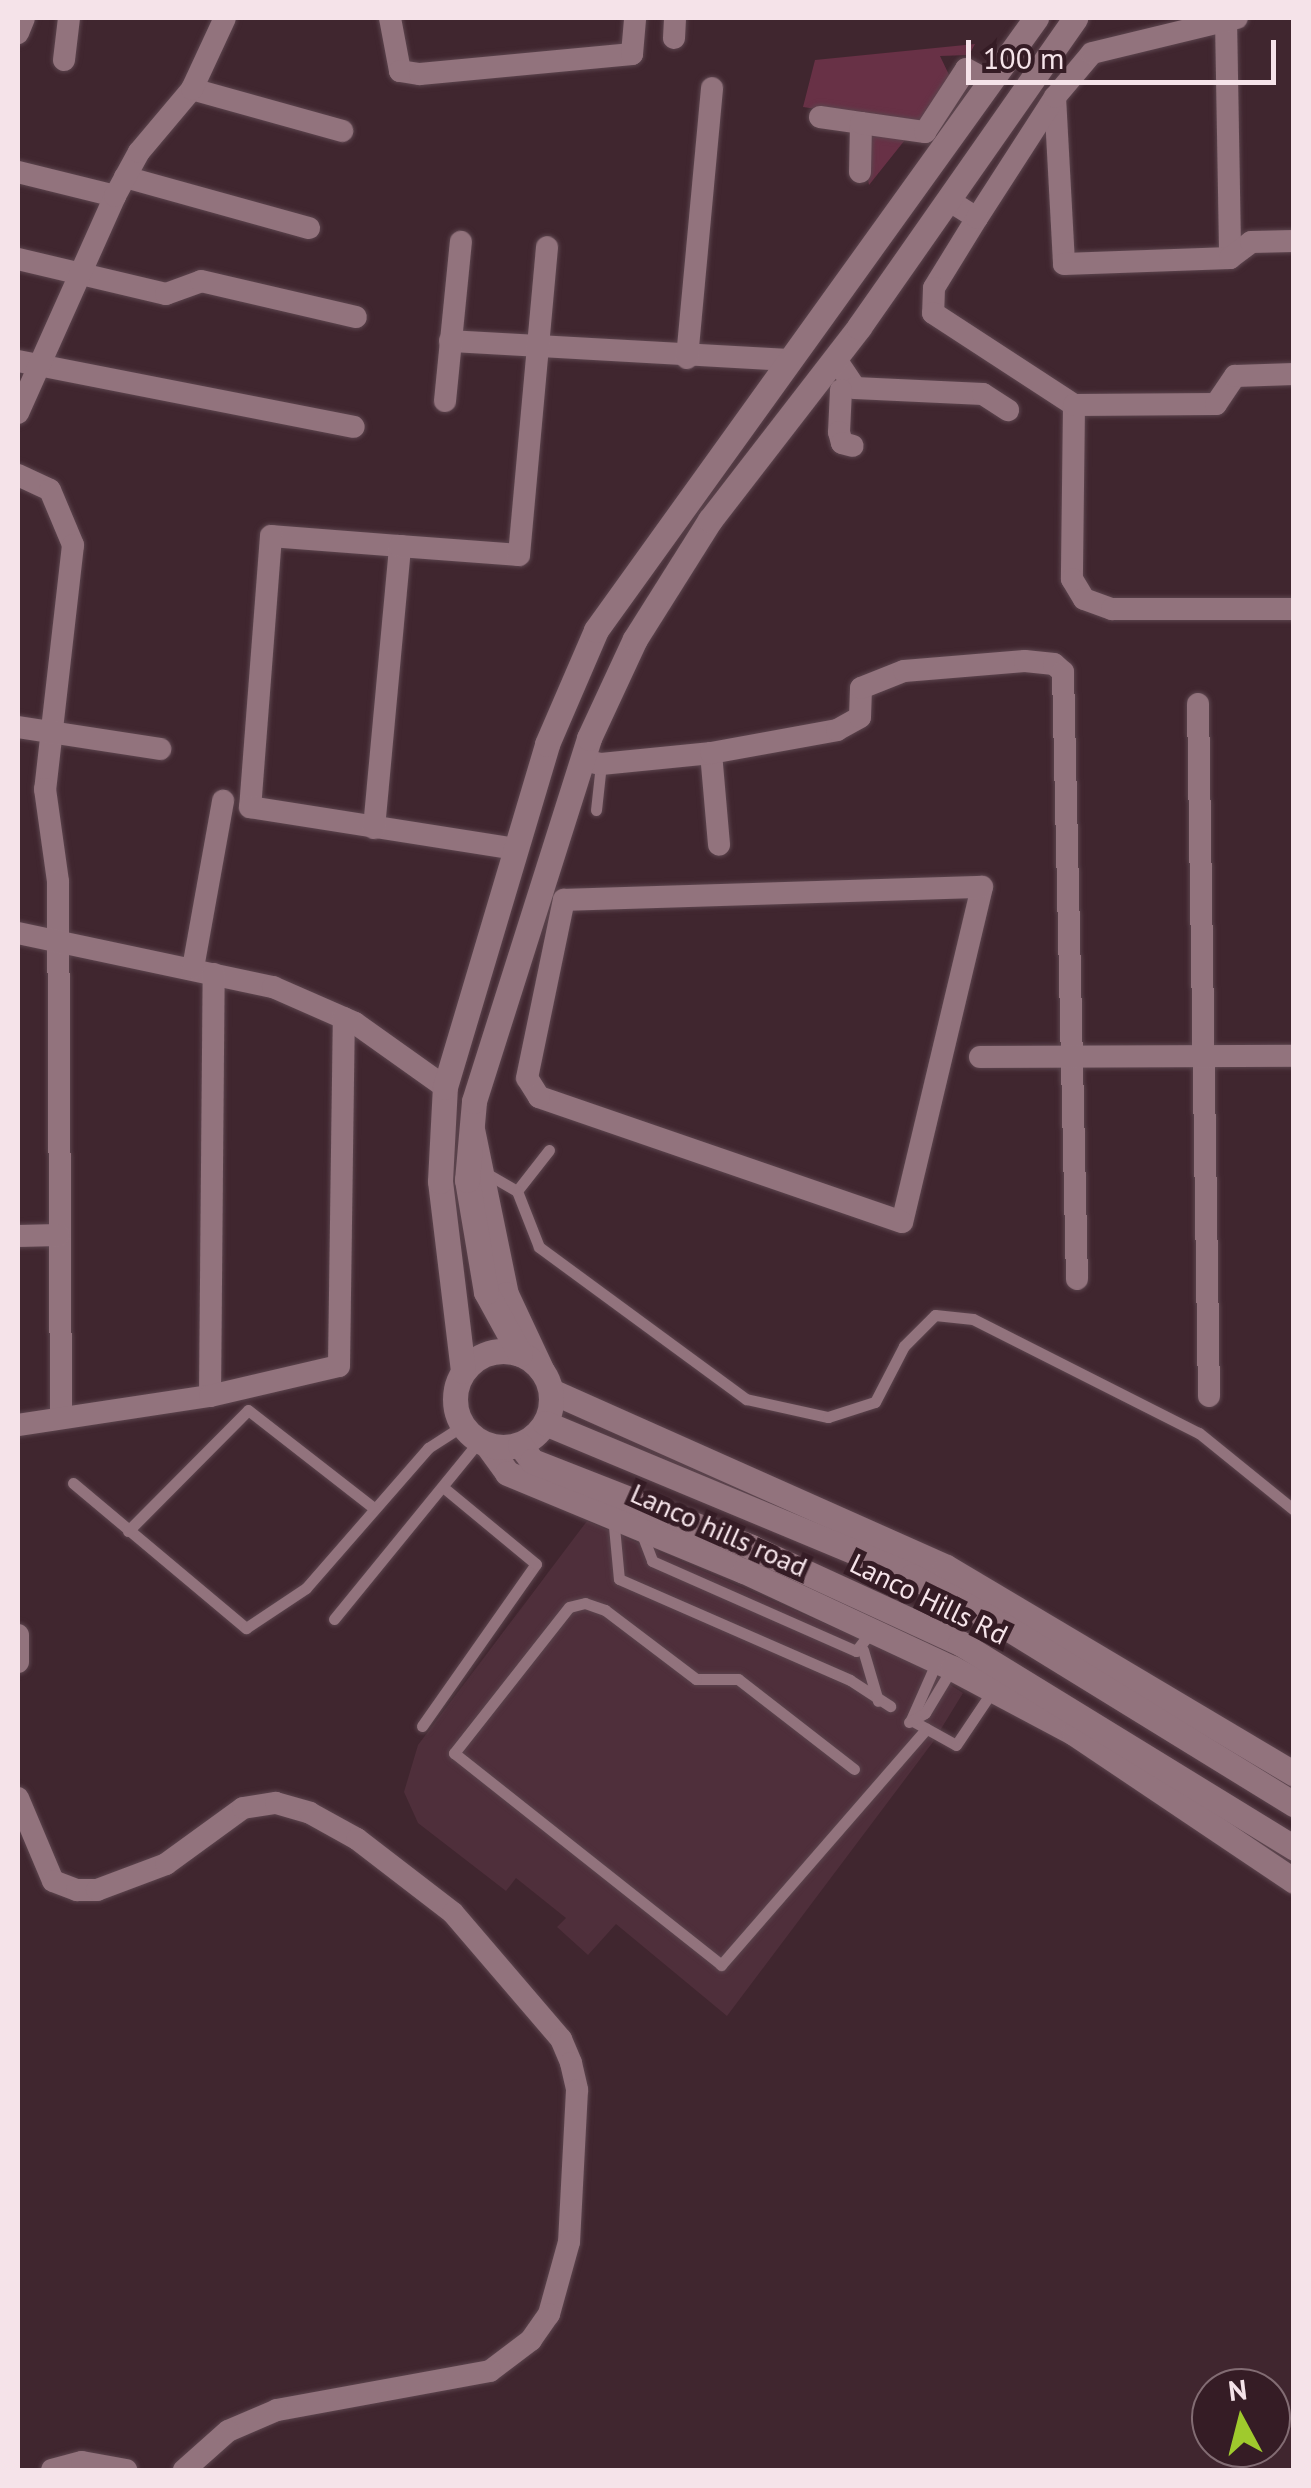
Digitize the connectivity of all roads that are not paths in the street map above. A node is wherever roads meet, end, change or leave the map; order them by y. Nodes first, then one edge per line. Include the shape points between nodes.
1 (24, 18) edge
2 (69, 18) edge
3 (224, 18) edge
4 (390, 18) edge
5 (635, 18) edge
6 (1036, 18) edge
7 (1074, 18) edge
8 (1232, 18) edge
9 (18, 33) edge
10 (64, 60) dead end
11 (988, 81) junction
12 (712, 88) dead end
13 (192, 89) junction
14 (1055, 97) junction
15 (820, 116) dead end
16 (860, 123) junction
17 (342, 131) dead end
18 (18, 172) edge
19 (860, 172) dead end
20 (964, 176) junction
21 (120, 186) junction
22 (994, 192) junction
23 (948, 200) junction
24 (977, 218) junction
25 (309, 228) dead end
26 (1294, 241) edge
27 (461, 242) dead end
28 (547, 247) dead end
29 (1230, 258) junction
30 (18, 260) edge
31 (77, 274) junction
32 (356, 317) dead end
33 (450, 340) junction
34 (539, 347) junction
35 (687, 358) junction
36 (786, 360) junction
37 (27, 362) edge
38 (1294, 374) edge
39 (838, 386) junction
40 (445, 401) dead end
41 (1074, 405) junction
42 (1008, 410) dead end
43 (18, 413) edge
44 (354, 426) dead end
45 (853, 446) dead end
46 (18, 475) edge
47 (680, 511) junction
48 (704, 530) junction
49 (400, 546) junction
50 (1294, 609) edge
51 (1198, 704) dead end
52 (18, 727) edge
53 (49, 731) junction
54 (160, 749) dead end
55 (710, 753) junction
56 (592, 762) junction
57 (223, 802) dead end
58 (596, 810) dead end
59 (374, 828) junction
60 (719, 845) dead end
61 (514, 849) junction
62 (18, 933) edge
63 (55, 941) junction
64 (203, 971) junction
65 (547, 974) junction
66 (512, 978) junction
67 (541, 998) junction
68 (344, 1018) junction
69 (1075, 1054) junction
70 (1294, 1056) edge
71 (980, 1057) dead end
72 (1202, 1058) junction
73 (444, 1087) junction
74 (472, 1129) junction
75 (549, 1150) dead end
76 (484, 1172) junction
77 (517, 1191) junction
78 (59, 1235) junction
79 (18, 1236) edge
80 (1077, 1279) dead end
81 (520, 1354) junction
82 (463, 1370) junction
83 (546, 1381) junction
84 (210, 1396) junction
85 (1209, 1396) dead end
86 (62, 1418) junction
87 (545, 1423) junction
88 (18, 1425) edge
89 (476, 1438) junction
90 (520, 1445) junction
91 (73, 1483) dead end
92 (443, 1488) junction
93 (374, 1508) junction
94 (1294, 1510) edge
95 (613, 1516) junction
96 (640, 1527) junction
97 (128, 1531) junction
98 (748, 1559) junction
99 (983, 1602) junction
100 (334, 1619) dead end
101 (18, 1636) edge
102 (867, 1641) junction
103 (18, 1662) edge
104 (944, 1664) junction
105 (994, 1690) junction
106 (1080, 1724) junction
107 (422, 1726) dead end
108 (926, 1729) junction
109 (854, 1769) dead end
110 (1294, 1774) edge
111 (18, 1798) edge
112 (1294, 1804) edge
113 (1294, 1848) edge
114 (1294, 1880) edge
115 (52, 2470) edge
116 (126, 2470) edge
117 (184, 2470) edge

1 - 9 street
2 - 10 street
3 - 13 street
4 - 5 street via 400,71 420,74 612,60 632,54
6 - 11 main road
7 - 20 main road
8 - 14 street via 1092,53
8 - 29 street
11 - 16 street via 966,68 925,132
11 - 36 main road
12 - 35 street
13 - 17 street
13 - 21 street
14 - 22 street
14 - 29 street via 1064,264
15 - 16 street
16 - 19 street
18 - 21 street
20 - 22 street
20 - 23 main road
21 - 25 street
21 - 31 street
22 - 24 street
23 - 24 street
23 - 39 main road via 836,358
24 - 41 street via 934,288 934,313
26 - 29 street via 1250,242
27 - 33 street
28 - 34 street
30 - 31 street
31 - 32 street via 166,294 201,281
31 - 37 street
33 - 34 street
33 - 40 street
34 - 35 street
34 - 49 street via 519,555
35 - 36 street
36 - 47 main road
37 - 43 street
37 - 44 street
38 - 41 street via 1235,376 1216,404
39 - 42 street via 983,394
39 - 45 street via 839,432 842,443
39 - 48 main road
41 - 50 street via 1072,579 1084,599 1112,609
46 - 53 street via 50,490 74,545
47 - 48 main road
47 - 61 main road via 596,630 547,744
48 - 56 main road via 635,639
49 - 59 street
49 - 59 street via 271,536 250,807
51 - 72 street
52 - 53 street
53 - 54 street
53 - 63 street
55 - 56 street
55 - 60 street
55 - 69 street via 837,730 860,717 861,688 904,671 968,662 1054,664 1067,695
56 - 58 lane
56 - 66 main road
57 - 64 street
59 - 61 street
61 - 73 main road
62 - 63 street
63 - 64 street
63 - 78 street
64 - 68 street via 274,987
64 - 84 street
65 - 66 street
65 - 67 street
65 - 67 street via 564,900 982,887 902,1222 538,1097 526,1065
66 - 67 street
66 - 74 main road
68 - 73 street
68 - 84 street via 339,1366
69 - 71 street
69 - 72 street
69 - 80 street
70 - 72 street
72 - 85 street
73 - 82 main road via 440,1180
74 - 76 main road
74 - 81 main road via 467,1180 486,1292
75 - 77 lane
76 - 77 lane
76 - 83 main road via 506,1294
77 - 94 lane via 539,1247 746,1399 828,1416 875,1402 904,1346 935,1315 973,1319 1199,1433
78 - 79 street
78 - 86 street
81 - 82 main road via 487,1353
81 - 83 main road
82 - 89 main road via 454,1398
83 - 87 main road
83 - 99 main road via 946,1568
84 - 86 street
86 - 88 street
87 - 90 main road
87 - 99 main road, Lanco Hills Rd
89 - 90 main road
89 - 92 lane
89 - 93 lane via 428,1448
89 - 95 main road, Lanco hills road via 507,1473
90 - 98 main road, Lanco Hills Rd via 532,1461
91 - 97 lane
92 - 100 lane
92 - 107 lane via 536,1564
93 - 97 lane via 306,1588 246,1628
93 - 97 lane via 248,1410
95 - 96 main road, Lanco hills road
95 - 102 lane via 620,1580 850,1680 884,1704
96 - 98 main road, Lanco hills road
96 - 102 lane via 652,1561
98 - 102 main road, Lanco hills road
98 - 106 main road, Lanco Hills Rd via 960,1643
99 - 110 main road
99 - 112 main road, Lanco Hills Rd
101 - 103 street
102 - 104 main road, Lanco hills road
104 - 105 main road, Lanco hills road
104 - 108 lane via 925,1713 909,1722
105 - 106 main road, Lanco hills road
105 - 108 lane via 959,1745
106 - 113 main road, Lanco Hills Rd
106 - 114 main road, Lanco hills road
108 - 109 lane via 721,1965 454,1753 569,1607 594,1604 696,1679 738,1679
111 - 117 street via 53,1880 77,1890 97,1890 166,1864 243,1808 276,1803 310,1812 357,1839 453,1913 561,2039 571,2064 577,2090 569,2242 549,2314 531,2340 490,2371 277,2410 228,2431
115 - 116 street via 82,2462

